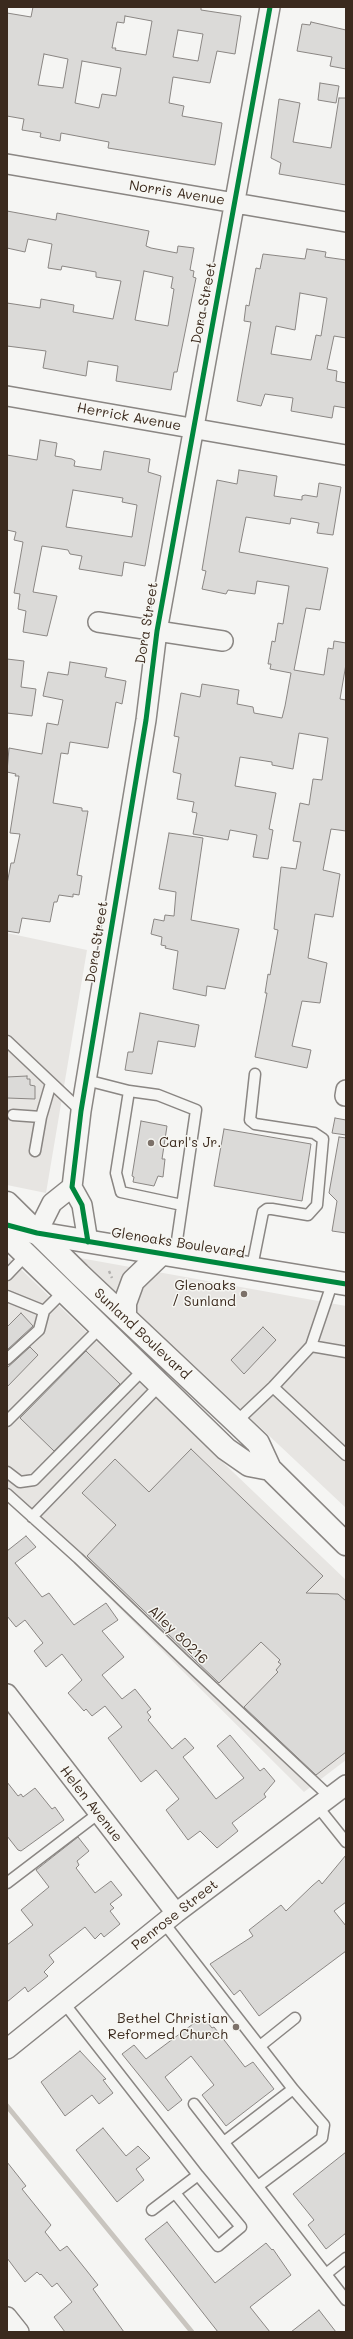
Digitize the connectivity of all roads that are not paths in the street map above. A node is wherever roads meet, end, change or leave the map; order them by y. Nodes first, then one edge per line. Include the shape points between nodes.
1 (270, 7) edge
2 (7, 164) edge
3 (236, 202) junction
4 (346, 222) edge
5 (7, 396) edge
6 (193, 428) junction
7 (346, 455) edge
8 (98, 622) dead end
9 (157, 631) junction
10 (223, 642) dead end
11 (8, 1043) edge
12 (255, 1074) dead end
13 (86, 1080) junction
14 (51, 1083) junction
15 (128, 1091) junction
16 (81, 1111) junction
17 (13, 1116) dead end
18 (41, 1117) junction
19 (35, 1151) dead end
20 (72, 1187) junction
21 (7, 1203) edge
22 (182, 1205) junction
23 (7, 1224) edge
24 (37, 1233) junction
25 (7, 1236) edge
26 (88, 1242) junction
27 (169, 1253) junction
28 (26, 1255) junction
29 (252, 1267) junction
30 (7, 1275) edge
31 (339, 1282) edge
32 (63, 1292) junction
33 (7, 1296) edge
34 (44, 1311) junction
35 (124, 1317) junction
36 (100, 1328) junction
37 (311, 1346) junction
38 (346, 1352) edge
39 (7, 1359) edge
40 (143, 1370) junction
41 (159, 1386) junction
42 (273, 1387) junction
43 (7, 1421) edge
44 (236, 1422) junction
45 (346, 1455) edge
46 (270, 1469) junction
47 (7, 1472) edge
48 (7, 1494) edge
49 (32, 1517) junction
50 (345, 1542) edge
51 (7, 1694) edge
52 (346, 1785) edge
53 (324, 1802) junction
54 (98, 1813) junction
55 (346, 1842) edge
56 (7, 1883) edge
57 (170, 1918) junction
58 (64, 2003) junction
59 (295, 2018) dead end
60 (260, 2046) junction
61 (7, 2050) edge
62 (293, 2089) junction
63 (194, 2104) dead end
64 (224, 2142) junction
65 (198, 2174) junction
66 (258, 2186) junction
67 (175, 2193) junction
68 (152, 2210) dead end
69 (346, 2258) edge
70 (326, 2274) junction
71 (346, 2300) edge
72 (7, 2317) edge
73 (18, 2332) edge

1 - 3 street, Dora Street
2 - 3 street, Norris Avenue
3 - 4 street, Norris Avenue
3 - 6 street, Dora Street
5 - 6 street, Herrick Avenue
6 - 7 street, Herrick Avenue
6 - 9 street, Dora Street
8 - 9 street
9 - 10 street
9 - 13 street, Dora Street via 146,720
11 - 14 lane
12 - 29 lane via 250,1120 255,1124 314,1133 323,1139 317,1205 308,1215 272,1209 263,1212
13 - 15 lane
13 - 16 street, Dora Street
14 - 16 lane
14 - 18 lane
15 - 22 lane via 116,1173 121,1192
15 - 22 lane via 158,1095 196,1110
16 - 20 street, Dora Street
17 - 18 lane
18 - 19 lane
20 - 24 street via 52,1202
20 - 26 street via 82,1205
21 - 24 main road, Sunland Boulevard
22 - 27 lane
23 - 24 main road, Glenoaks Boulevard
24 - 26 main road, Glenoaks Boulevard
24 - 35 main road, Sunland Boulevard
25 - 28 main road, Sunland Boulevard
26 - 27 main road, Glenoaks Boulevard
27 - 29 main road, Glenoaks Boulevard
27 - 35 main road via 142,1270 133,1281 125,1303
28 - 30 lane
28 - 32 main road, Sunland Boulevard
29 - 31 main road, Glenoaks Boulevard
31 - 37 lane
32 - 34 lane
32 - 36 main road, Sunland Boulevard
33 - 34 lane
34 - 39 lane via 39,1330
35 - 44 main road, Sunland Boulevard
36 - 40 main road, Sunland Boulevard
36 - 43 lane
37 - 38 lane
37 - 42 lane
40 - 41 main road, Sunland Boulevard
40 - 47 lane via 34,1480 20,1482
41 - 46 main road, Sunland Boulevard via 226,1449 249,1465
41 - 49 lane
42 - 44 lane
42 - 45 lane
44 - 46 main road, Sunland Boulevard via 258,1443
46 - 50 main road, Sunland Boulevard
48 - 49 lane, Alley 80216
49 - 53 lane, Alley 80216
51 - 54 street, Helen Avenue
52 - 53 street, Penrose Street
53 - 55 lane, Alley 80216
53 - 57 street, Penrose Street
54 - 56 lane
54 - 57 street, Helen Avenue
57 - 58 street, Penrose Street
57 - 60 lane
58 - 61 street, Penrose Street
58 - 65 lane
59 - 60 lane
60 - 62 lane
62 - 64 lane
62 - 66 lane via 324,2125 322,2138
63 - 64 lane
64 - 66 lane
65 - 67 lane
65 - 67 lane via 241,2227 218,2246
66 - 70 lane
67 - 68 lane
69 - 70 lane
70 - 71 lane
72 - 73 street

